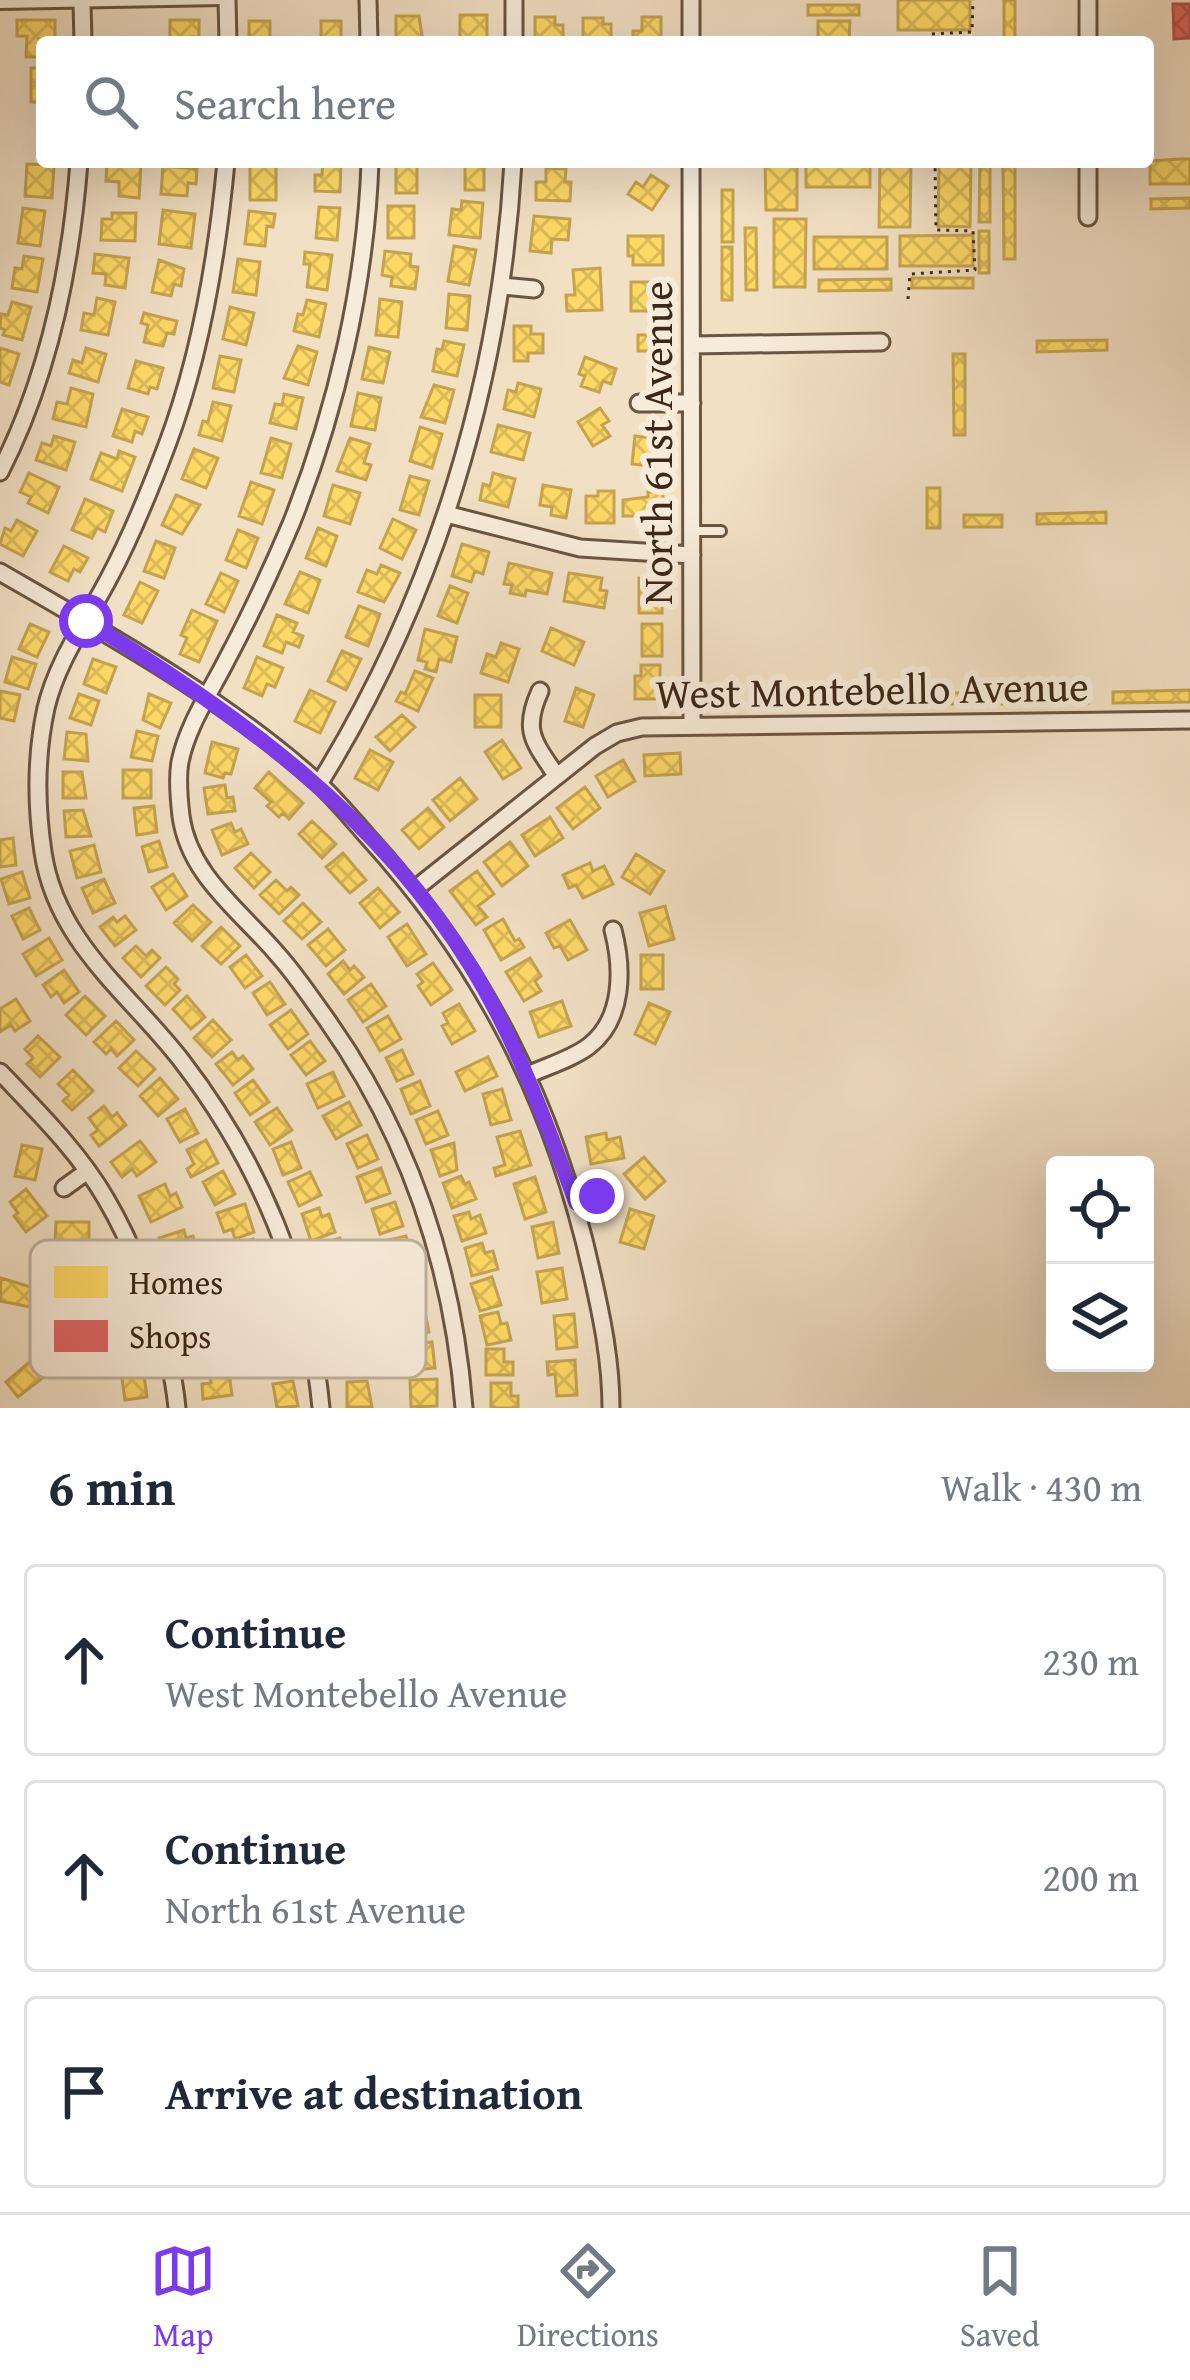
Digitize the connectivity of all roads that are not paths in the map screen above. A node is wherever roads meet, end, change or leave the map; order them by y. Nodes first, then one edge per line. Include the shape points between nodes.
1 (225, 0) edge
2 (368, 0) edge
3 (514, 0) edge
4 (691, 0) edge
5 (1088, 0) edge
6 (82, 3) edge
7 (0, 4) edge
8 (83, 36) edge
9 (228, 36) edge
10 (370, 36) edge
11 (514, 36) edge
12 (691, 36) edge
13 (1088, 36) edge
14 (78, 168) edge
15 (225, 168) edge
16 (369, 168) edge
17 (512, 168) edge
18 (691, 168) edge
19 (1088, 168) edge
20 (1088, 217) dead end
21 (502, 286) junction
22 (534, 289) dead end
23 (881, 342) dead end
24 (692, 345) junction
25 (640, 403) dead end
26 (692, 403) junction
27 (0, 472) edge
28 (446, 514) junction
29 (692, 531) junction
30 (721, 531) dead end
31 (692, 555) junction
32 (0, 572) edge
33 (86, 621) junction
34 (540, 691) dead end
35 (207, 699) junction
36 (1190, 720) edge
37 (692, 724) junction
38 (556, 776) junction
39 (319, 784) junction
40 (415, 889) junction
41 (613, 930) dead end
42 (0, 1072) edge
43 (528, 1075) junction
44 (86, 1172) junction
45 (64, 1188) dead end
46 (597, 1196) dead end
47 (576, 1203) junction
48 (124, 1240) edge
49 (283, 1240) edge
50 (174, 1378) edge
51 (315, 1378) edge
52 (177, 1408) edge
53 (321, 1408) edge
54 (464, 1408) edge
55 (611, 1408) edge

1 - 6 lane
1 - 9 street
2 - 10 street
3 - 11 street
4 - 12 street
5 - 13 street
6 - 7 lane
6 - 8 street
14 - 27 street via 62,289 21,431
15 - 33 street via 189,377 136,523
16 - 35 street via 328,410 291,524
17 - 21 street
18 - 24 street, North 61st Avenue
19 - 20 street
21 - 22 street
21 - 28 street
23 - 24 street
24 - 26 street, North 61st Avenue
25 - 26 street
26 - 29 street, North 61st Avenue
28 - 31 street via 580,548
28 - 39 street via 399,633
29 - 30 lane
29 - 31 street, North 61st Avenue
31 - 37 street, North 61st Avenue
32 - 33 street
33 - 35 street
33 - 49 street via 46,708 38,783 43,858 67,925 181,1060 271,1205
34 - 38 street via 530,731
35 - 39 street
35 - 54 street via 180,761 187,840 200,869 331,1026 392,1129 439,1254
36 - 37 street, West Montebello Avenue
37 - 38 street, West Montebello Avenue via 617,733
38 - 40 street, West Montebello Avenue
39 - 40 street
40 - 43 street via 472,968
41 - 43 street via 619,983 605,1029 589,1046
42 - 44 street
43 - 47 street
44 - 45 street
44 - 48 street
46 - 47 street
47 - 55 street via 606,1335
50 - 52 street
51 - 53 street

